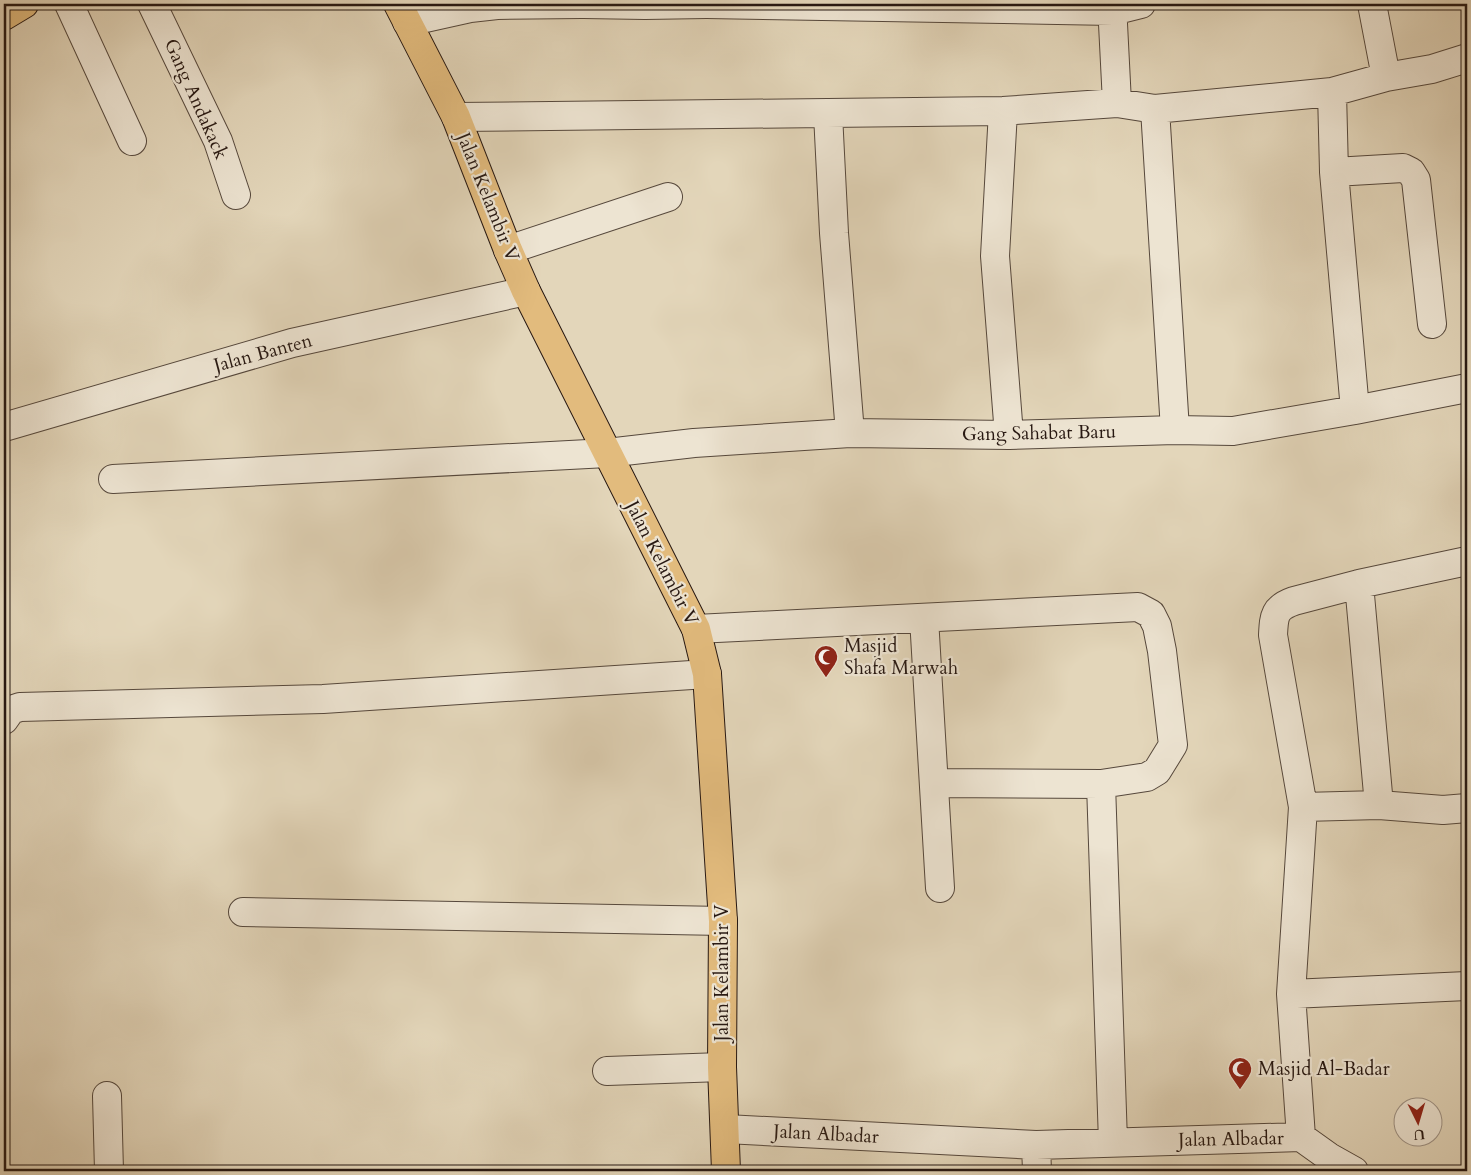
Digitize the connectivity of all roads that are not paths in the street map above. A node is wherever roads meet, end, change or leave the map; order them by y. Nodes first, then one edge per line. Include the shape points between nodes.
1 (24, 4) edge
2 (68, 4) edge
3 (152, 4) edge
4 (583, 4) edge
5 (707, 4) edge
6 (1141, 4) edge
7 (1372, 4) edge
8 (1113, 7) edge
9 (403, 13) edge
10 (4, 16) edge
11 (1467, 58) edge
12 (1386, 77) junction
13 (1332, 92) junction
14 (1117, 103) junction
15 (1155, 109) junction
16 (1003, 111) junction
17 (828, 114) junction
18 (456, 117) junction
19 (132, 141) dead end
20 (1334, 172) junction
21 (236, 195) dead end
22 (668, 197) dead end
23 (508, 250) junction
24 (526, 291) junction
25 (1432, 324) dead end
26 (1467, 388) edge
27 (1355, 410) junction
28 (4, 427) edge
29 (1174, 430) junction
30 (850, 433) junction
31 (1009, 435) junction
32 (607, 453) junction
33 (113, 480) dead end
34 (1467, 561) edge
35 (1359, 584) junction
36 (924, 618) junction
37 (696, 628) junction
38 (707, 674) junction
39 (4, 720) edge
40 (934, 783) junction
41 (1101, 784) junction
42 (1379, 805) junction
43 (1303, 807) junction
44 (1467, 808) edge
45 (940, 888) dead end
46 (243, 912) dead end
47 (723, 921) junction
48 (1467, 986) edge
49 (1291, 994) junction
50 (722, 1067) junction
51 (607, 1071) dead end
52 (107, 1096) dead end
53 (726, 1129) junction
54 (1301, 1137) junction
55 (1113, 1142) junction
56 (1037, 1158) edge
57 (109, 1171) edge
58 (726, 1171) edge
59 (1354, 1171) edge

1 - 10 main road
2 - 19 street
3 - 21 street, Gang Andakack via 218,142
4 - 5 street
4 - 9 street via 497,5
5 - 8 street
6 - 8 street
7 - 12 street
8 - 14 street
9 - 18 main road, Jalan Kelambir V
11 - 12 street via 1432,70
12 - 13 street
13 - 15 street
13 - 20 street
14 - 15 street
14 - 16 street
15 - 29 street
16 - 17 street
16 - 31 street via 995,256
17 - 18 street
17 - 30 street
18 - 23 main road, Jalan Kelambir V
20 - 25 street via 1403,168 1411,172 1416,180
20 - 27 street
22 - 23 street
23 - 24 main road, Jalan Kelambir V
24 - 28 street, Jalan Banten via 292,343
24 - 32 main road, Jalan Kelambir V
26 - 27 street, Gang Sahabat Baru
27 - 29 street, Gang Sahabat Baru via 1233,431
29 - 31 street, Gang Sahabat Baru
30 - 31 street, Gang Sahabat Baru
30 - 32 street, Gang Sahabat Baru via 694,443
32 - 33 street, Gang Sahabat Baru
32 - 37 main road, Jalan Kelambir V
34 - 35 street, Jalan Albadar
35 - 42 street
35 - 43 street, Jalan Albadar via 1285,604 1274,616 1273,635
36 - 37 street
36 - 40 street
36 - 41 street via 1138,606 1151,614 1162,651 1173,745 1157,771 1147,777
37 - 38 main road, Jalan Kelambir V
38 - 39 street via 323,699 20,707 11,710
38 - 47 main road, Jalan Kelambir V
40 - 41 street
40 - 45 street
41 - 55 street
42 - 43 street
42 - 44 street via 1443,810
43 - 49 street, Jalan Albadar
46 - 47 street
47 - 50 main road, Jalan Kelambir V
48 - 49 street
49 - 54 street, Jalan Albadar
50 - 51 street
50 - 53 main road, Jalan Kelambir V
52 - 57 street
53 - 56 street, Jalan Albadar
53 - 58 main road, Jalan Kelambir V
54 - 55 street, Jalan Albadar
54 - 59 street via 1329,1158
55 - 56 street, Jalan Albadar

